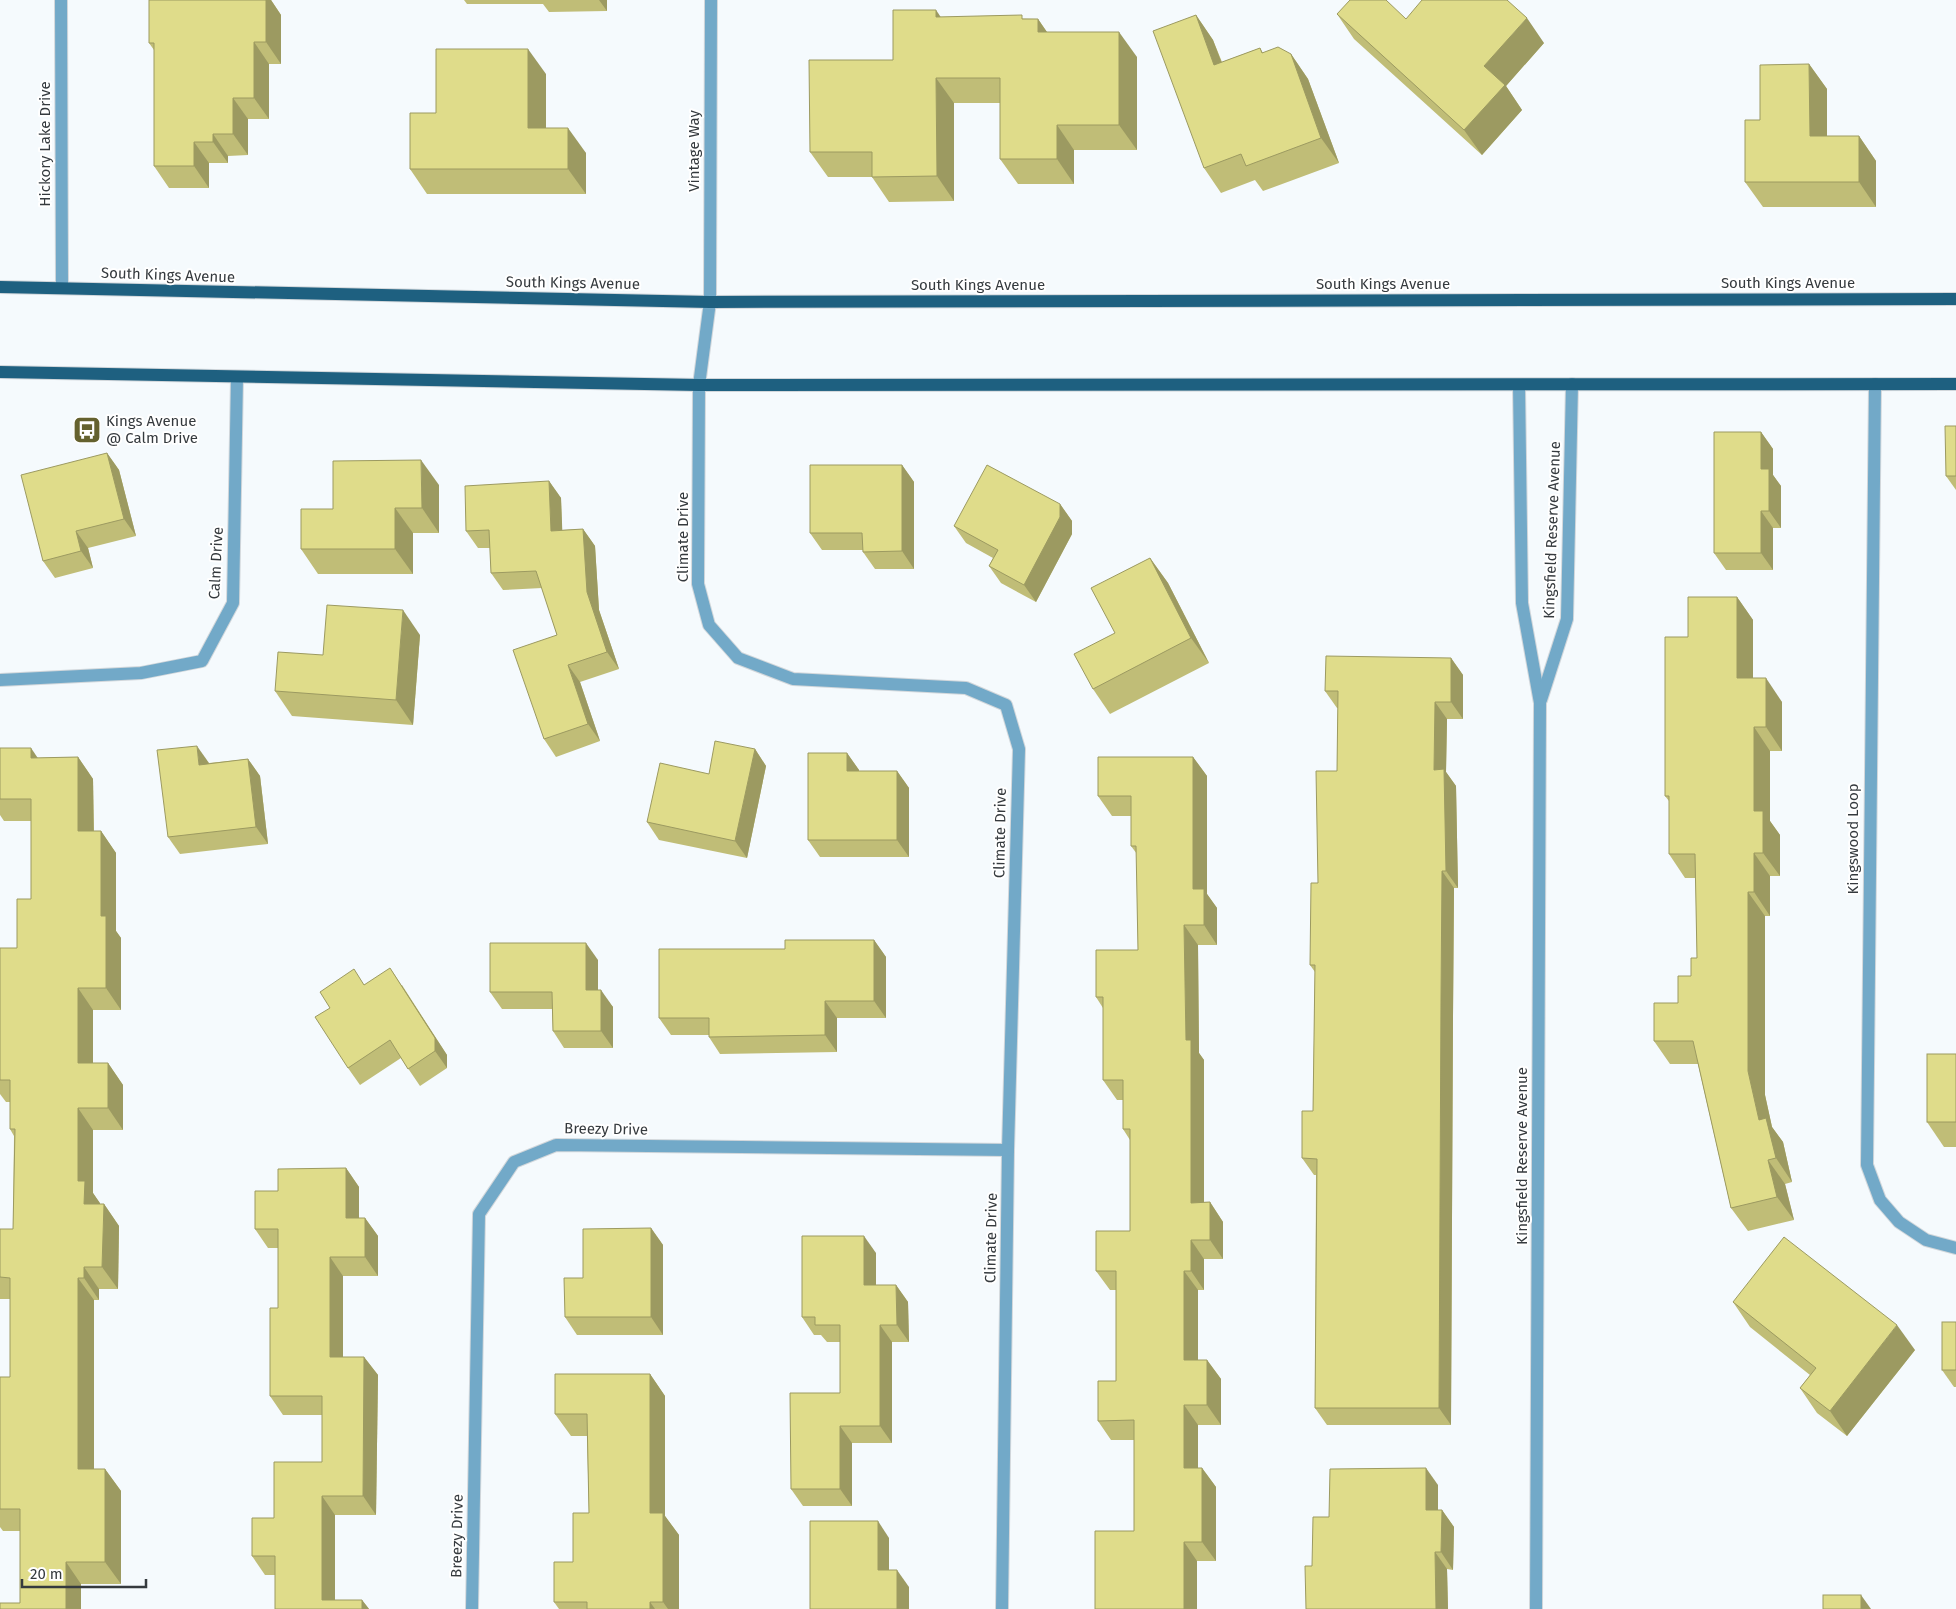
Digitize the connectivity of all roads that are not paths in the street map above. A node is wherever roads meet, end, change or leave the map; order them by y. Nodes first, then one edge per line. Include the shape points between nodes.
1 (61, 0) edge
2 (711, 0) edge
3 (0, 287) edge
4 (62, 288) junction
5 (1956, 299) edge
6 (710, 302) junction
7 (0, 372) edge
8 (237, 377) junction
9 (1572, 384) junction
10 (1876, 384) junction
11 (1956, 384) edge
12 (699, 385) junction
13 (1519, 385) junction
14 (0, 680) edge
15 (1540, 703) junction
16 (1008, 1150) junction
17 (1956, 1248) edge
18 (472, 1609) edge
19 (1002, 1609) edge
20 (1536, 1609) edge

1 - 4 street, Hickory Lake Drive
2 - 6 street, Vintage Way
3 - 4 main road, South Kings Avenue
4 - 6 main road, South Kings Avenue
5 - 6 main road, South Kings Avenue
6 - 12 street, Climate Drive
7 - 8 main road
8 - 12 main road
8 - 14 street, Calm Drive via 233,603 202,661 140,673
9 - 10 main road
9 - 13 main road
9 - 15 street, Kingsfield Reserve Avenue via 1567,619
10 - 11 main road
10 - 17 street, Kingswood Loop via 1867,1165 1880,1200 1899,1222 1926,1240
12 - 13 main road
12 - 16 street, Climate Drive via 698,584 709,625 738,658 793,679 966,688 1006,705 1019,749
13 - 15 street, Kingsfield Reserve Avenue via 1522,603
15 - 20 street, Kingsfield Reserve Avenue
16 - 18 street, Breezy Drive via 556,1145 514,1162 479,1214
16 - 19 street, Climate Drive

